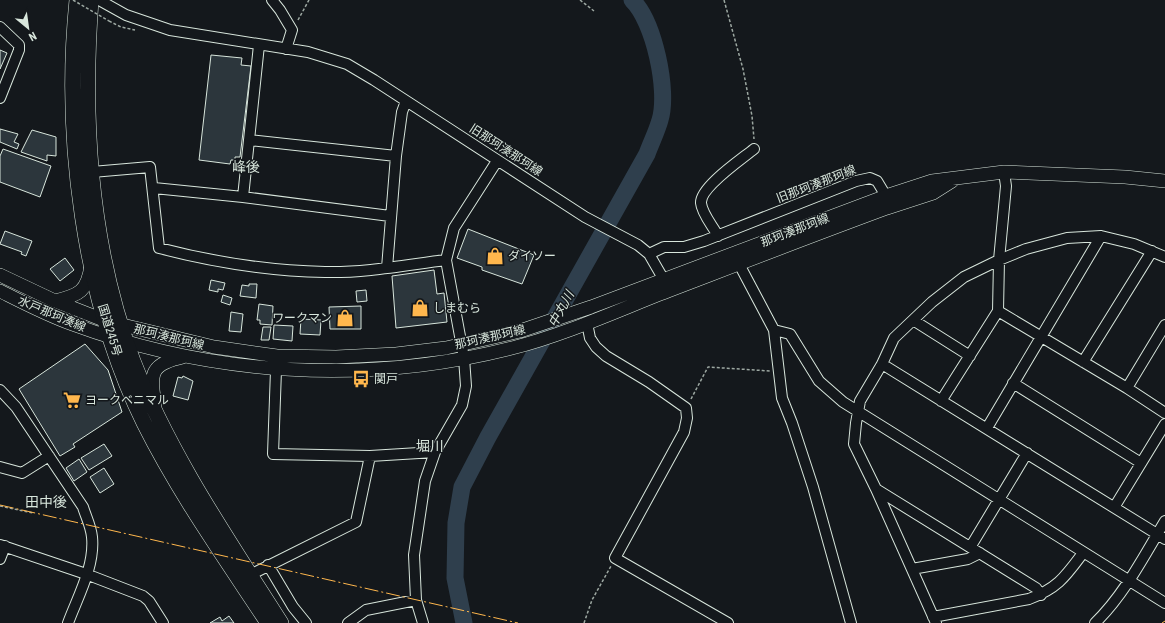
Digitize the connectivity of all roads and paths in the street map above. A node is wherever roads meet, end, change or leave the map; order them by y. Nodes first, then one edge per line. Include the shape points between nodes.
1 (73, 0) edge
2 (77, 0) edge
3 (91, 0) edge
4 (98, 0) edge
5 (272, 0) edge
6 (309, 0) edge
7 (580, 0) edge
8 (724, 0) edge
9 (594, 10) dead end
10 (0, 27) edge
11 (135, 30) dead end
12 (292, 30) junction
13 (259, 45) junction
14 (286, 49) junction
15 (0, 98) edge
16 (406, 101) junction
17 (249, 140) junction
18 (754, 149) joint
19 (396, 156) junction
20 (498, 161) junction
21 (92, 172) junction
22 (1004, 172) junction
23 (956, 180) junction
24 (1165, 181) edge
25 (154, 188) junction
26 (886, 196) junction
27 (243, 197) junction
28 (390, 216) junction
29 (718, 236) junction
30 (1101, 236) junction
31 (1152, 251) junction
32 (649, 254) junction
33 (1165, 257) edge
34 (446, 260) junction
35 (999, 260) junction
36 (92, 263) junction
37 (739, 264) junction
38 (388, 268) junction
39 (0, 275) edge
40 (664, 280) junction
41 (0, 291) edge
42 (55, 301) junction
43 (998, 311) junction
44 (106, 320) junction
45 (913, 320) junction
46 (122, 325) junction
47 (582, 325) junction
48 (1165, 325) edge
49 (774, 330) junction
50 (1041, 336) junction
51 (111, 337) junction
52 (127, 342) junction
53 (461, 345) junction
54 (187, 356) junction
55 (970, 356) junction
56 (464, 358) junction
57 (1083, 362) junction
58 (882, 364) junction
59 (276, 370) junction
60 (778, 372) junction
61 (1013, 383) junction
62 (1127, 388) junction
63 (0, 390) edge
64 (941, 401) junction
65 (686, 408) junction
66 (858, 413) junction
67 (1165, 413) edge
68 (159, 418) junction
69 (1165, 424) edge
70 (987, 428) junction
71 (435, 452) junction
72 (1027, 453) junction
73 (49, 456) junction
74 (370, 456) junction
75 (1141, 463) junction
76 (0, 468) edge
77 (876, 489) junction
78 (999, 500) junction
79 (0, 506) edge
80 (1115, 506) junction
81 (33, 513) dead end
82 (1165, 521) edge
83 (1161, 536) edge
84 (2, 545) edge
85 (971, 546) junction
86 (980, 553) junction
87 (1083, 553) junction
88 (616, 558) junction
89 (0, 559) edge
90 (268, 565) junction
91 (912, 569) junction
92 (86, 574) junction
93 (250, 575) junction
94 (1128, 580) junction
95 (1041, 595) junction
96 (416, 600) junction
97 (1165, 603) edge
98 (935, 620) edge
99 (68, 623) edge
100 (163, 623) edge
101 (268, 623) edge
102 (281, 623) edge
103 (306, 623) edge
104 (348, 623) edge
105 (423, 623) edge
106 (584, 623) edge
107 (728, 623) edge
108 (851, 623) edge
109 (1094, 623) edge

1 - 11 path, bridge via 121,27
2 - 36 highway, 国道245号 via 72,75 73,134
3 - 21 highway, 国道245号 via 88,120
4 - 13 street, 旧那珂湊那珂線 via 126,15 170,30
5 - 12 street
6 - 12 path
7 - 9 path
8 - 18 path via 743,69 755,134
10 - 15 street via 20,50
12 - 14 street
13 - 14 street, 旧那珂湊那珂線
13 - 17 street
14 - 16 street, 旧那珂湊那珂線 via 308,52 347,64
16 - 19 street
16 - 20 street, 旧那珂湊那珂線
17 - 19 street
17 - 27 street
18 - 29 street via 705,190 701,202 703,211
19 - 28 street
20 - 32 street, 旧那珂湊那珂線 via 585,217 638,245
20 - 34 street via 454,228
21 - 25 street via 150,167
21 - 46 highway, 国道245号 via 94,205 102,246
22 - 23 main road, 那珂湊那珂線
22 - 24 main road, 那珂湊那珂線
22 - 35 street via 1006,186
23 - 26 main road, 那珂湊那珂線 via 932,182
23 - 37 main road, 那珂湊那珂線 via 933,193
25 - 27 street
25 - 38 street via 159,248 204,260 285,270 326,272
26 - 29 street, 旧那珂湊那珂線 via 878,180 870,178 856,181
26 - 40 main road, 那珂湊那珂線
27 - 28 street
28 - 38 street
29 - 32 street, 旧那珂湊那珂線 via 684,247 664,247
30 - 31 street
30 - 35 street via 1067,238
30 - 50 street
31 - 33 street
31 - 57 street
32 - 40 street
34 - 38 street
34 - 53 street
35 - 43 street
35 - 45 street via 964,277
36 - 42 main road via 83,290 74,296
36 - 44 highway, 国道245号
37 - 47 main road, 那珂湊那珂線
37 - 49 street
39 - 42 main road, 水戸那珂湊線
40 - 53 main road, 那珂湊那珂線 via 520,331
41 - 51 main road, 水戸那珂湊線 via 55,317
42 - 44 main road, 水戸那珂湊線
43 - 50 street
43 - 55 street
44 - 46 main road, 水戸那珂湊線
44 - 51 highway, 国道245号
45 - 55 street
45 - 58 street via 894,338
46 - 52 highway, 国道245号
46 - 53 main road, 那珂湊那珂線 via 214,348 277,356 396,354
47 - 56 main road, 那珂湊那珂線 via 513,348
47 - 65 street via 596,347 606,356
48 - 62 street
49 - 60 street
49 - 66 street via 790,334 820,381
50 - 57 street
50 - 61 street
51 - 52 main road, 水戸那珂湊線
51 - 101 highway, 国道245号 via 133,398 167,466
52 - 54 main road, 那珂湊那珂線
52 - 68 highway, 国道245号
53 - 56 street
54 - 59 main road, 那珂湊那珂線
54 - 68 main road via 163,362 158,366 151,384
55 - 64 street
56 - 59 main road, 那珂湊那珂線 via 388,370
56 - 71 street via 466,386 462,405
57 - 62 street
58 - 64 street
58 - 66 street via 860,401
59 - 74 street via 273,454
60 - 65 path via 708,367
60 - 108 street via 782,398 813,487
61 - 70 street
61 - 75 street
62 - 67 street
63 - 73 street via 16,407
64 - 70 street
65 - 88 street via 684,432
66 - 77 street via 854,444
66 - 78 street
68 - 93 highway, 国道245号 via 216,523
69 - 75 street
70 - 72 street
71 - 74 street
71 - 96 street via 426,481 414,555
72 - 78 street
72 - 80 street
73 - 76 street via 22,473
73 - 92 street via 83,507 90,525 91,561
74 - 90 street via 356,522
75 - 80 street
77 - 85 street
77 - 91 street
78 - 85 street
78 - 87 street
79 - 81 path
80 - 83 street
82 - 83 street
83 - 94 street
84 - 89 street
84 - 92 street
85 - 86 street
86 - 91 street via 968,559
86 - 95 street via 1036,588
87 - 94 street
87 - 95 street via 1063,580
88 - 106 path via 592,600
88 - 107 street
90 - 93 street
90 - 103 street via 293,607
91 - 98 street
92 - 99 street
92 - 100 street via 143,596
93 - 102 highway, 国道245号
94 - 97 street
94 - 109 street via 1109,609
95 - 98 street via 1029,600
96 - 104 street via 366,610
96 - 105 street

